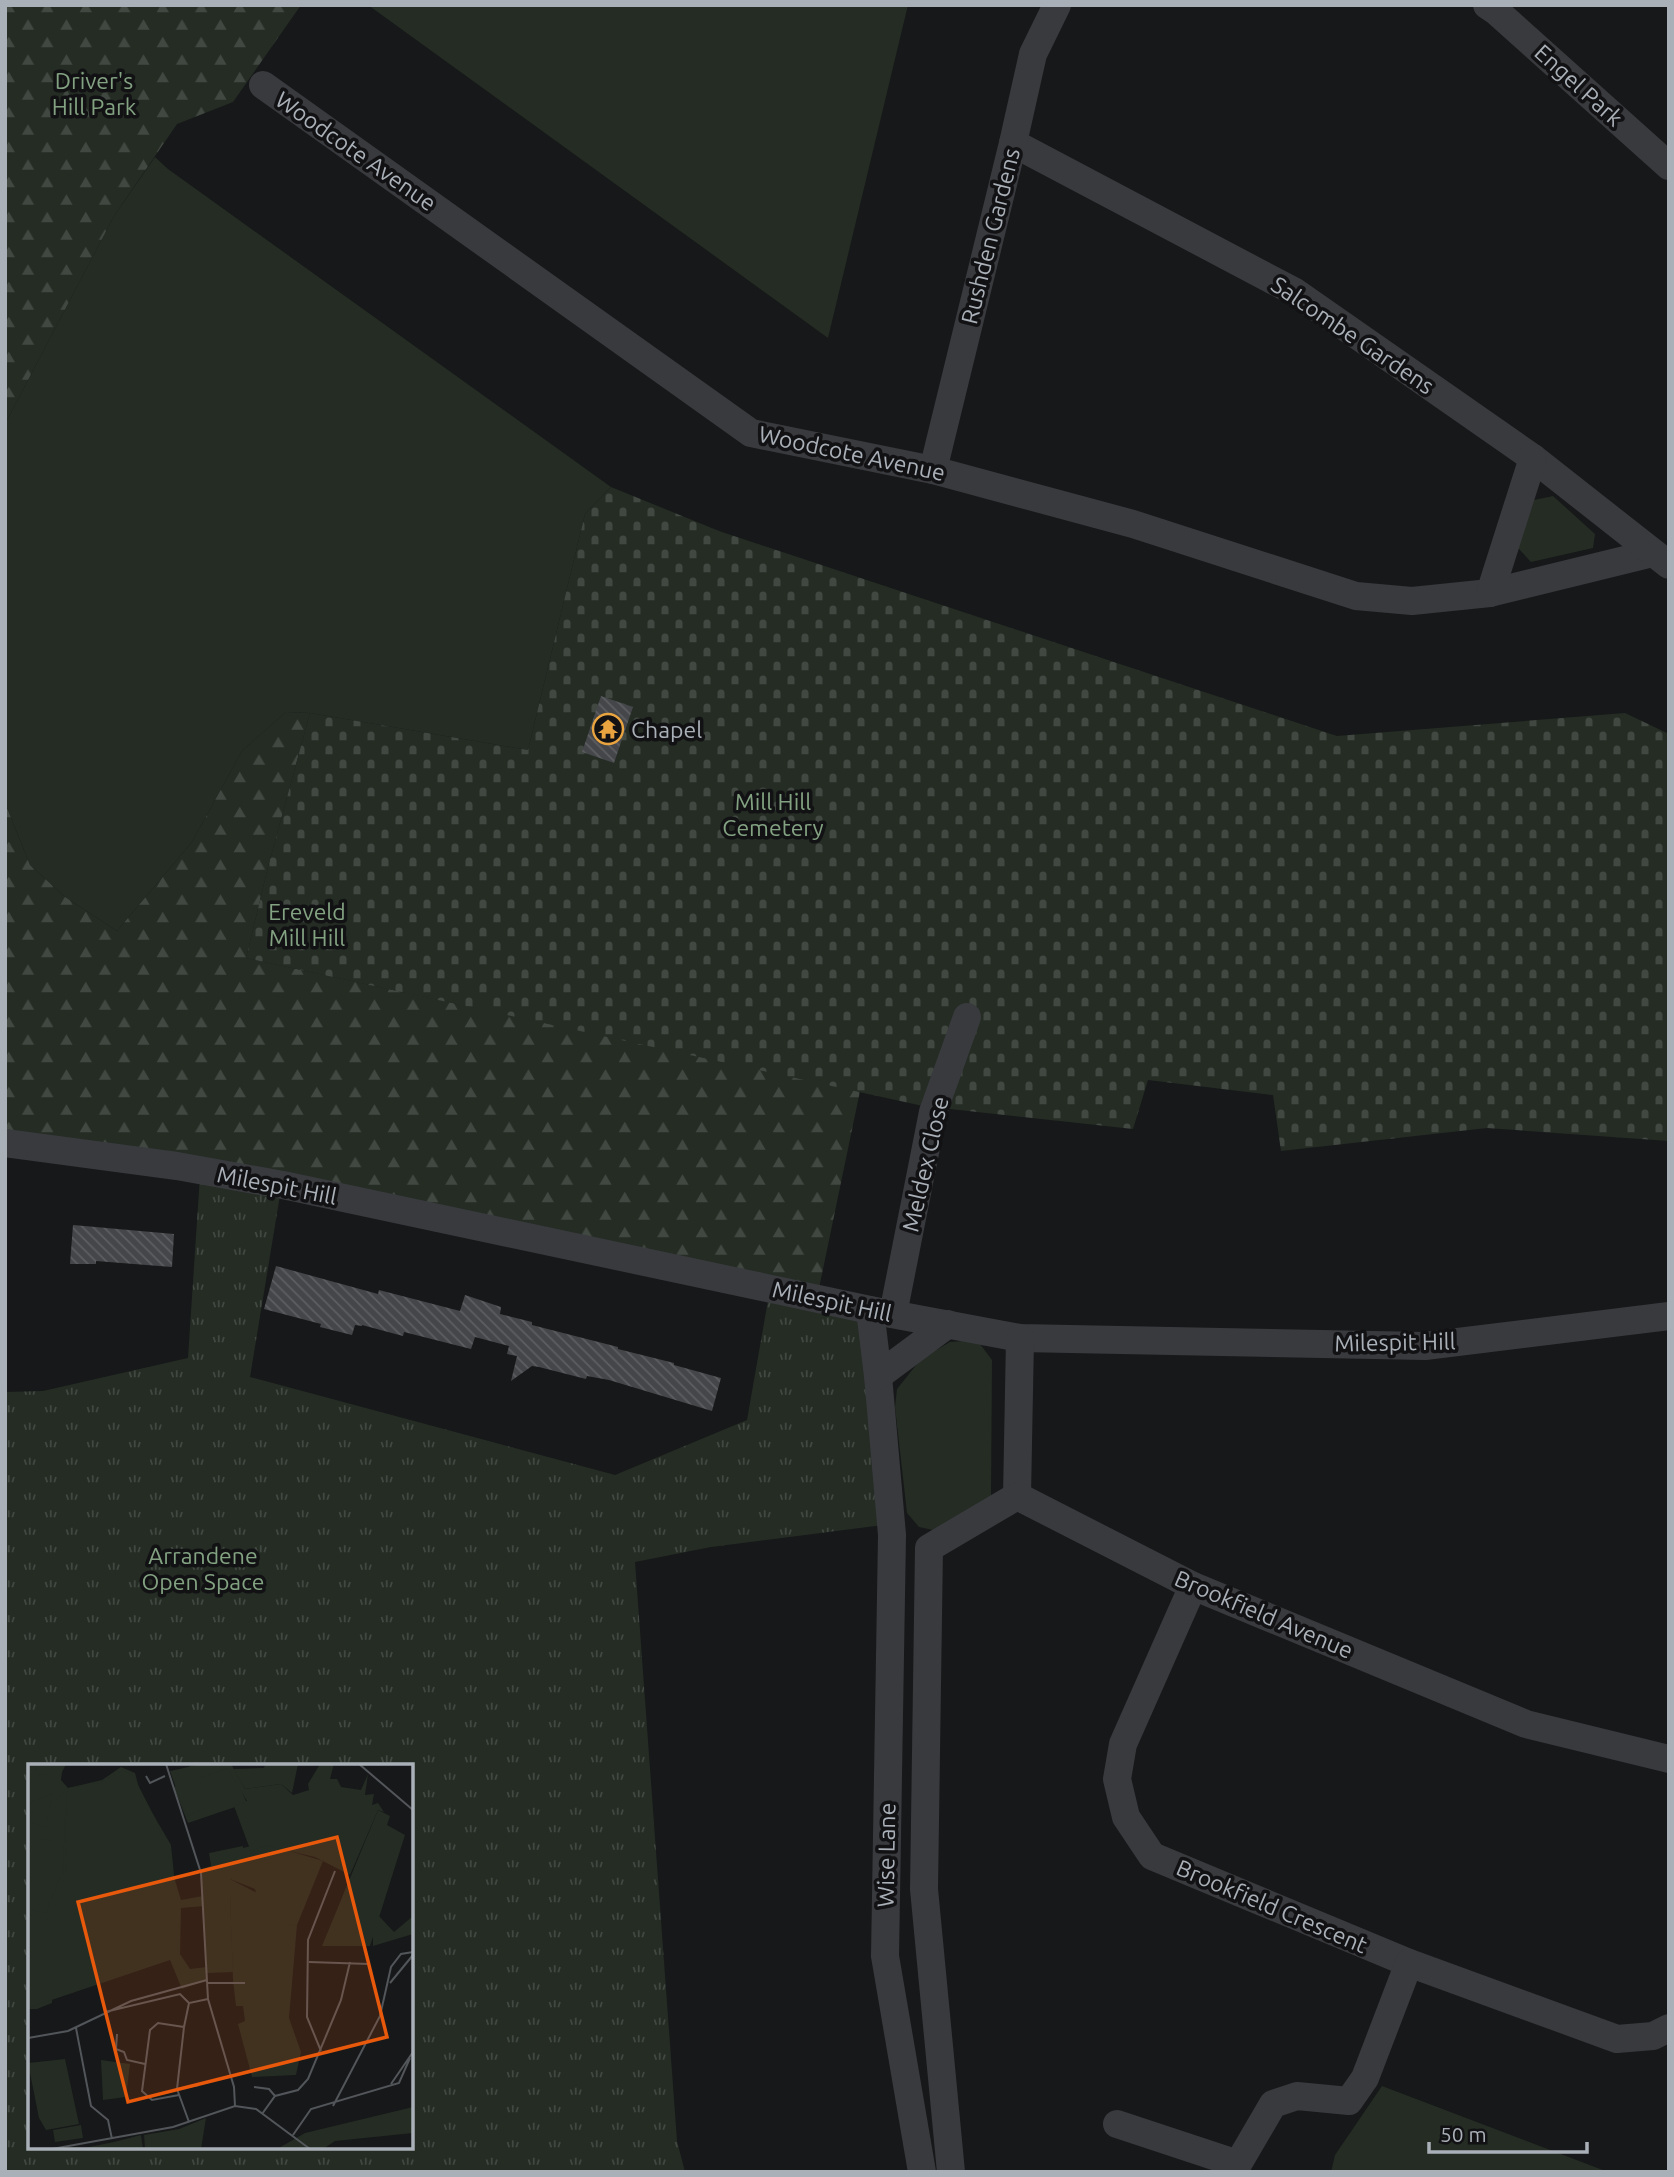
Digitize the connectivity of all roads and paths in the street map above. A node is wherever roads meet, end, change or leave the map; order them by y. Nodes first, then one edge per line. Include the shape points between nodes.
1 (1057, 5) edge
2 (1487, 5) edge
3 (263, 85) dead end
4 (1013, 143) junction
5 (1669, 166) edge
6 (1532, 458) junction
7 (933, 470) junction
8 (1661, 559) edge
9 (1490, 593) junction
10 (967, 1017) dead end
11 (5, 1143) edge
12 (881, 1312) junction
13 (1669, 1317) edge
14 (948, 1324) junction
15 (1020, 1338) junction
16 (878, 1376) junction
17 (1017, 1496) junction
18 (892, 1535) junction
19 (929, 1548) junction
20 (1193, 1587) junction
21 (1669, 1759) edge
22 (1409, 1963) junction
23 (1669, 2028) edge
24 (1117, 2124) dead end
25 (922, 2172) edge
26 (951, 2172) edge

1 - 4 street, Rushden Gardens via 1032,54
2 - 5 street, Engel Park
3 - 7 street, Woodcote Avenue via 751,433
4 - 6 street, Salcombe Gardens via 1295,292
4 - 7 street, Rushden Gardens
6 - 8 street, Salcombe Gardens
6 - 9 street
7 - 9 street, Woodcote Avenue via 1133,524 1356,596 1412,601
8 - 9 street, Woodcote Avenue
10 - 12 street, Meldex Close via 933,1112
11 - 12 street, Milespit Hill via 283,1185
12 - 14 street, Milespit Hill
12 - 16 street, Wise Lane
13 - 15 street, Milespit Hill via 1425,1346
14 - 15 street, Milespit Hill
14 - 16 street
15 - 17 street
16 - 18 street, Wise Lane
17 - 19 street
17 - 20 street, Brookfield Avenue
18 - 19 street
18 - 25 street, Wise Lane via 885,1956
19 - 26 street, Wise Lane via 924,1889
20 - 21 street, Brookfield Avenue via 1526,1724
20 - 22 street, Brookfield Crescent via 1123,1744 1117,1779 1126,1817 1152,1856
22 - 23 street, Brookfield Crescent via 1616,2039 1653,2036
22 - 24 street via 1365,2078 1349,2101 1297,2096 1273,2104 1238,2164

